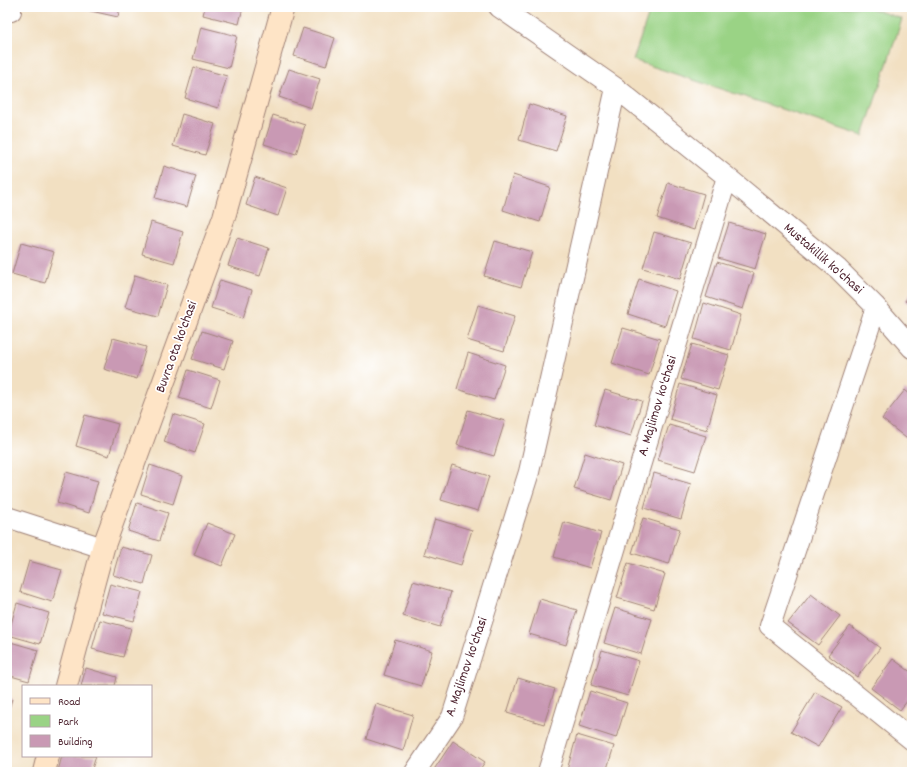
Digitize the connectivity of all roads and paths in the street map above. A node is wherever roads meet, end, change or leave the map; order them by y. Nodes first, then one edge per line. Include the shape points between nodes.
1 (283, 7) edge
2 (499, 7) edge
3 (616, 88) junction
4 (727, 177) junction
5 (876, 307) junction
6 (912, 348) edge
7 (7, 517) edge
8 (103, 548) junction
9 (66, 685) edge
10 (912, 740) edge
11 (48, 757) edge
12 (44, 772) edge
13 (415, 772) edge
14 (548, 772) edge

1 - 8 main road, Buvra ota ko'chasi via 224,217
2 - 3 street
3 - 4 street
3 - 13 street, A. Majlimov ko'chasi via 529,472 452,717
4 - 5 street, Mustakillik ko'chasi via 838,269
4 - 14 street, A. Majlimov ko'chasi
5 - 6 street, Mustakillik ko'chasi
5 - 10 street via 770,626
7 - 8 street
8 - 9 main road, Buvra ota ko'chasi
11 - 12 main road

